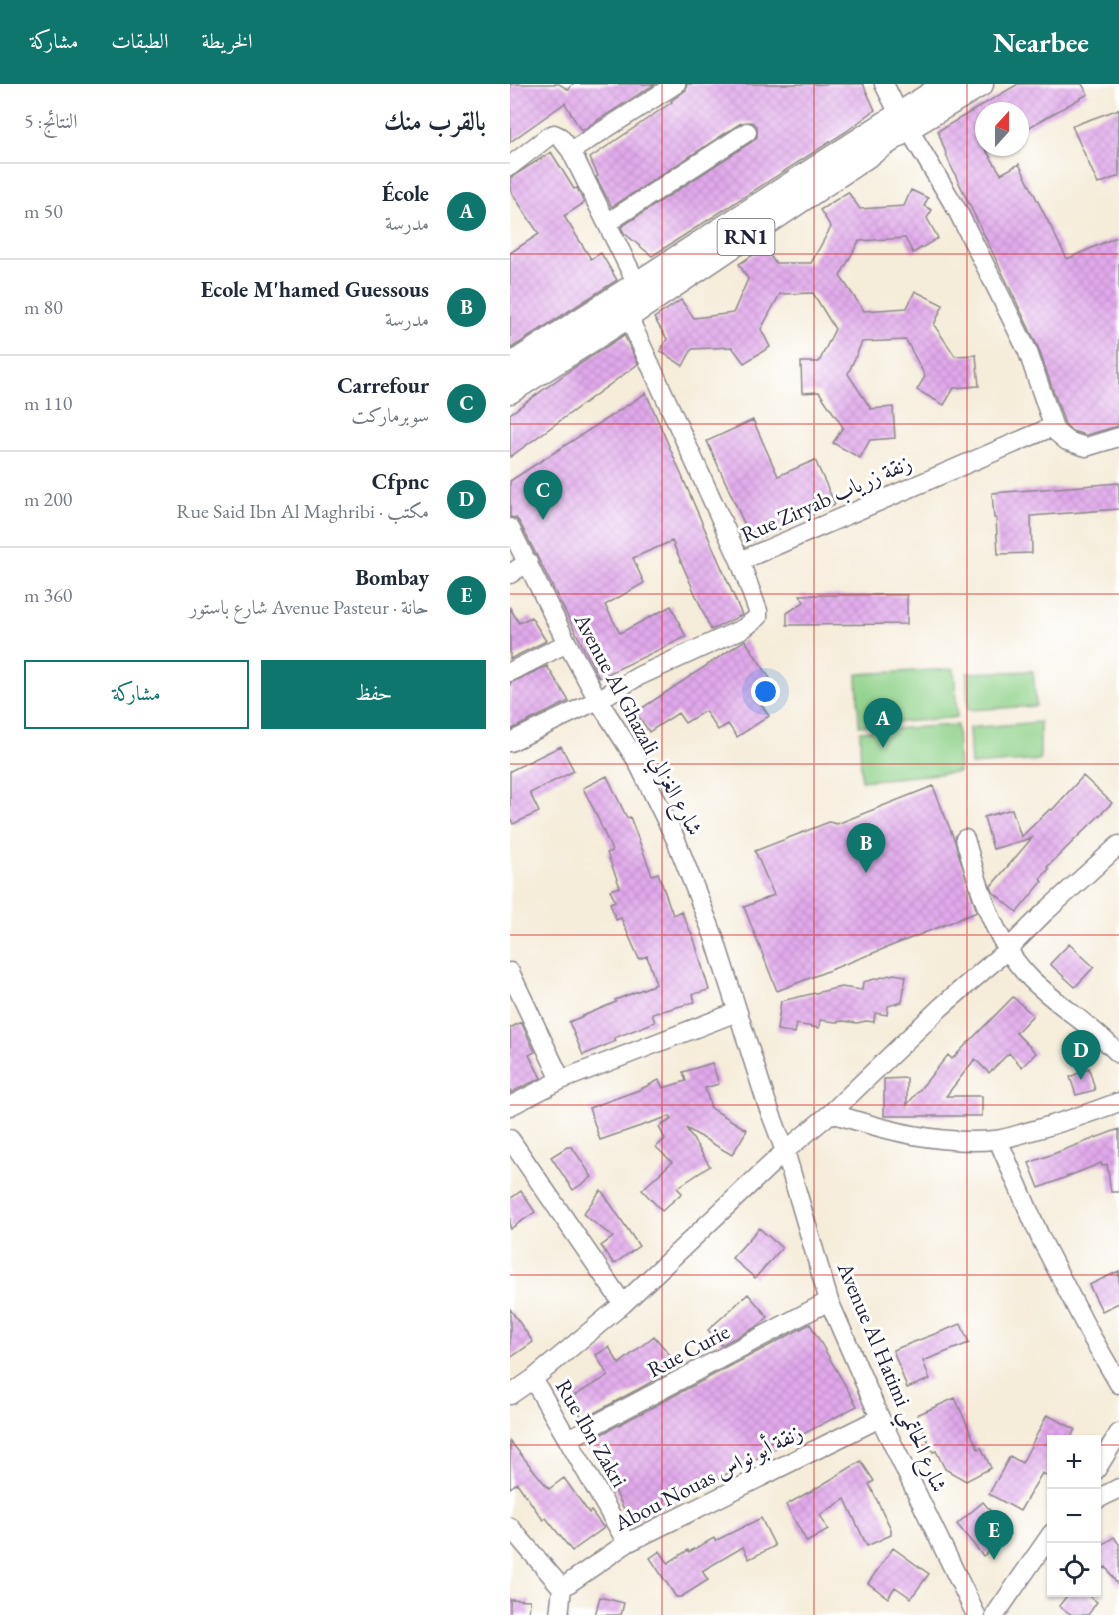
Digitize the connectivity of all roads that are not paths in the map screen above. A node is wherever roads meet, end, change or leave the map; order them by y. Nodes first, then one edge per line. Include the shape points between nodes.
1 (676, 84) edge
2 (884, 84) edge
3 (947, 84) edge
4 (981, 84) edge
5 (903, 121) junction
6 (747, 132) dead end
7 (571, 151) junction
8 (510, 166) edge
9 (607, 223) junction
10 (637, 284) junction
11 (628, 316) junction
12 (510, 366) edge
13 (510, 391) edge
14 (1052, 427) junction
15 (1119, 437) edge
16 (510, 528) edge
17 (740, 561) junction
18 (528, 562) junction
19 (510, 574) edge
20 (567, 643) junction
21 (510, 672) edge
22 (598, 700) junction
23 (510, 742) edge
24 (965, 839) dead end
25 (1119, 845) edge
26 (1006, 950) junction
27 (510, 972) edge
28 (737, 1012) junction
29 (1119, 1054) edge
30 (561, 1080) junction
31 (1119, 1102) edge
32 (510, 1106) edge
33 (831, 1113) junction
34 (510, 1139) edge
35 (998, 1140) junction
36 (784, 1151) junction
37 (829, 1301) junction
38 (623, 1304) junction
39 (533, 1379) junction
40 (1119, 1384) edge
41 (510, 1395) edge
42 (880, 1418) junction
43 (1119, 1433) edge
44 (568, 1439) junction
45 (1101, 1462) edge
46 (1119, 1488) edge
47 (1101, 1497) edge
48 (510, 1527) edge
49 (1047, 1540) edge
50 (627, 1543) junction
51 (562, 1588) junction
52 (559, 1615) edge
53 (976, 1615) edge
54 (995, 1615) edge

1 - 7 street
2 - 5 street
3 - 5 main road, RN1
4 - 5 main road, RN1
5 - 10 main road, RN1
5 - 11 main road, RN1
5 - 14 street via 957,210 1028,352
6 - 9 street
7 - 8 street via 560,137 551,135
7 - 9 street
9 - 10 street
10 - 12 main road, RN1
11 - 13 main road, RN1
11 - 17 street
14 - 15 street via 1060,437 1086,447
14 - 17 street, Rue Ziryab زنقة زرياب
16 - 18 street, Avenue Al Ghazali شارع الغزالي
17 - 22 street, Rue Ziryab زنقة زرياب via 758,611 754,621
18 - 19 street
18 - 20 street, Avenue Al Ghazali شارع الغزالي
20 - 21 street
20 - 22 street, Avenue Al Ghazali شارع الغزالي
22 - 23 street, Rue Ziryab زنقة زرياب
22 - 28 street, Avenue Al Ghazali شارع الغزالي via 637,761 672,831 714,937
24 - 26 street via 985,904
25 - 26 street
26 - 29 street via 1031,978
26 - 33 street
27 - 30 street
28 - 30 street
28 - 36 street, Avenue Al Ghazali شارع الغزالي
30 - 32 street
31 - 35 street
33 - 35 street via 893,1132 944,1140
33 - 36 street
34 - 38 street
35 - 40 street via 1041,1239
36 - 37 street, Avenue Al Hatimi شارع الحاتمي
36 - 38 street
37 - 42 street, Avenue Al Hatimi شارع الحاتمي
37 - 44 street, Rue Curie
38 - 39 street
39 - 41 street
39 - 44 street, Rue Ibn Zakri
42 - 50 street, Abou Nouas زنقة أبو نواس
42 - 53 street, Avenue Al Hatimi شارع الحاتمي
43 - 45 street
44 - 50 street, Rue Ibn Zakri
46 - 47 street
48 - 51 street
49 - 54 street
50 - 51 street, Abou Nouas زنقة أبو نواس
51 - 52 street

